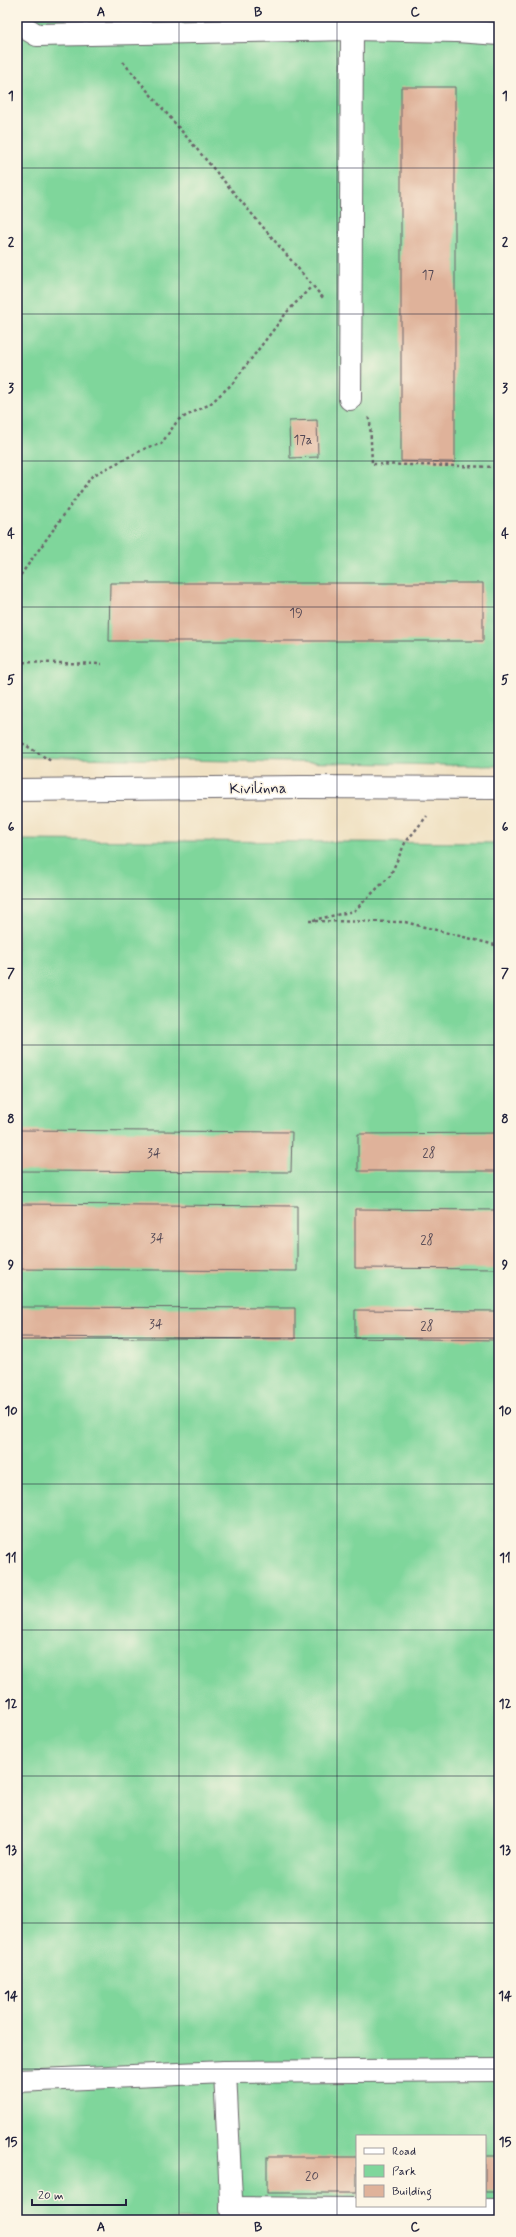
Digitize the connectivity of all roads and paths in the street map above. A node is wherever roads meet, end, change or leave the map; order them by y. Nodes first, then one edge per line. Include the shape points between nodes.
1 (17, 23) edge
2 (458, 24) edge
3 (352, 29) junction
4 (98, 33) junction
5 (499, 34) edge
6 (312, 286) junction
7 (350, 310) junction
8 (350, 399) joint
9 (499, 467) edge
10 (17, 580) edge
11 (17, 662) edge
12 (102, 664) dead end
13 (17, 740) edge
14 (53, 763) dead end
15 (499, 788) edge
16 (17, 790) edge
17 (428, 816) dead end
18 (499, 946) edge
19 (499, 2070) edge
20 (225, 2072) junction
21 (17, 2081) edge
22 (499, 2210) edge
23 (231, 2214) edge

1 - 4 street via 37,35
2 - 3 street
2 - 5 street
3 - 4 street
3 - 7 street
4 - 6 path
6 - 7 path via 321,298
6 - 10 path via 287,312 232,384 210,404 178,420 161,444 148,447 92,476
7 - 8 street
8 - 9 path via 370,420 372,464
11 - 12 path
13 - 14 path
15 - 16 street, Kivilinna
17 - 18 path via 405,843 390,876 354,911 309,921 405,922
19 - 20 street
20 - 21 street
20 - 23 street
22 - 23 street

